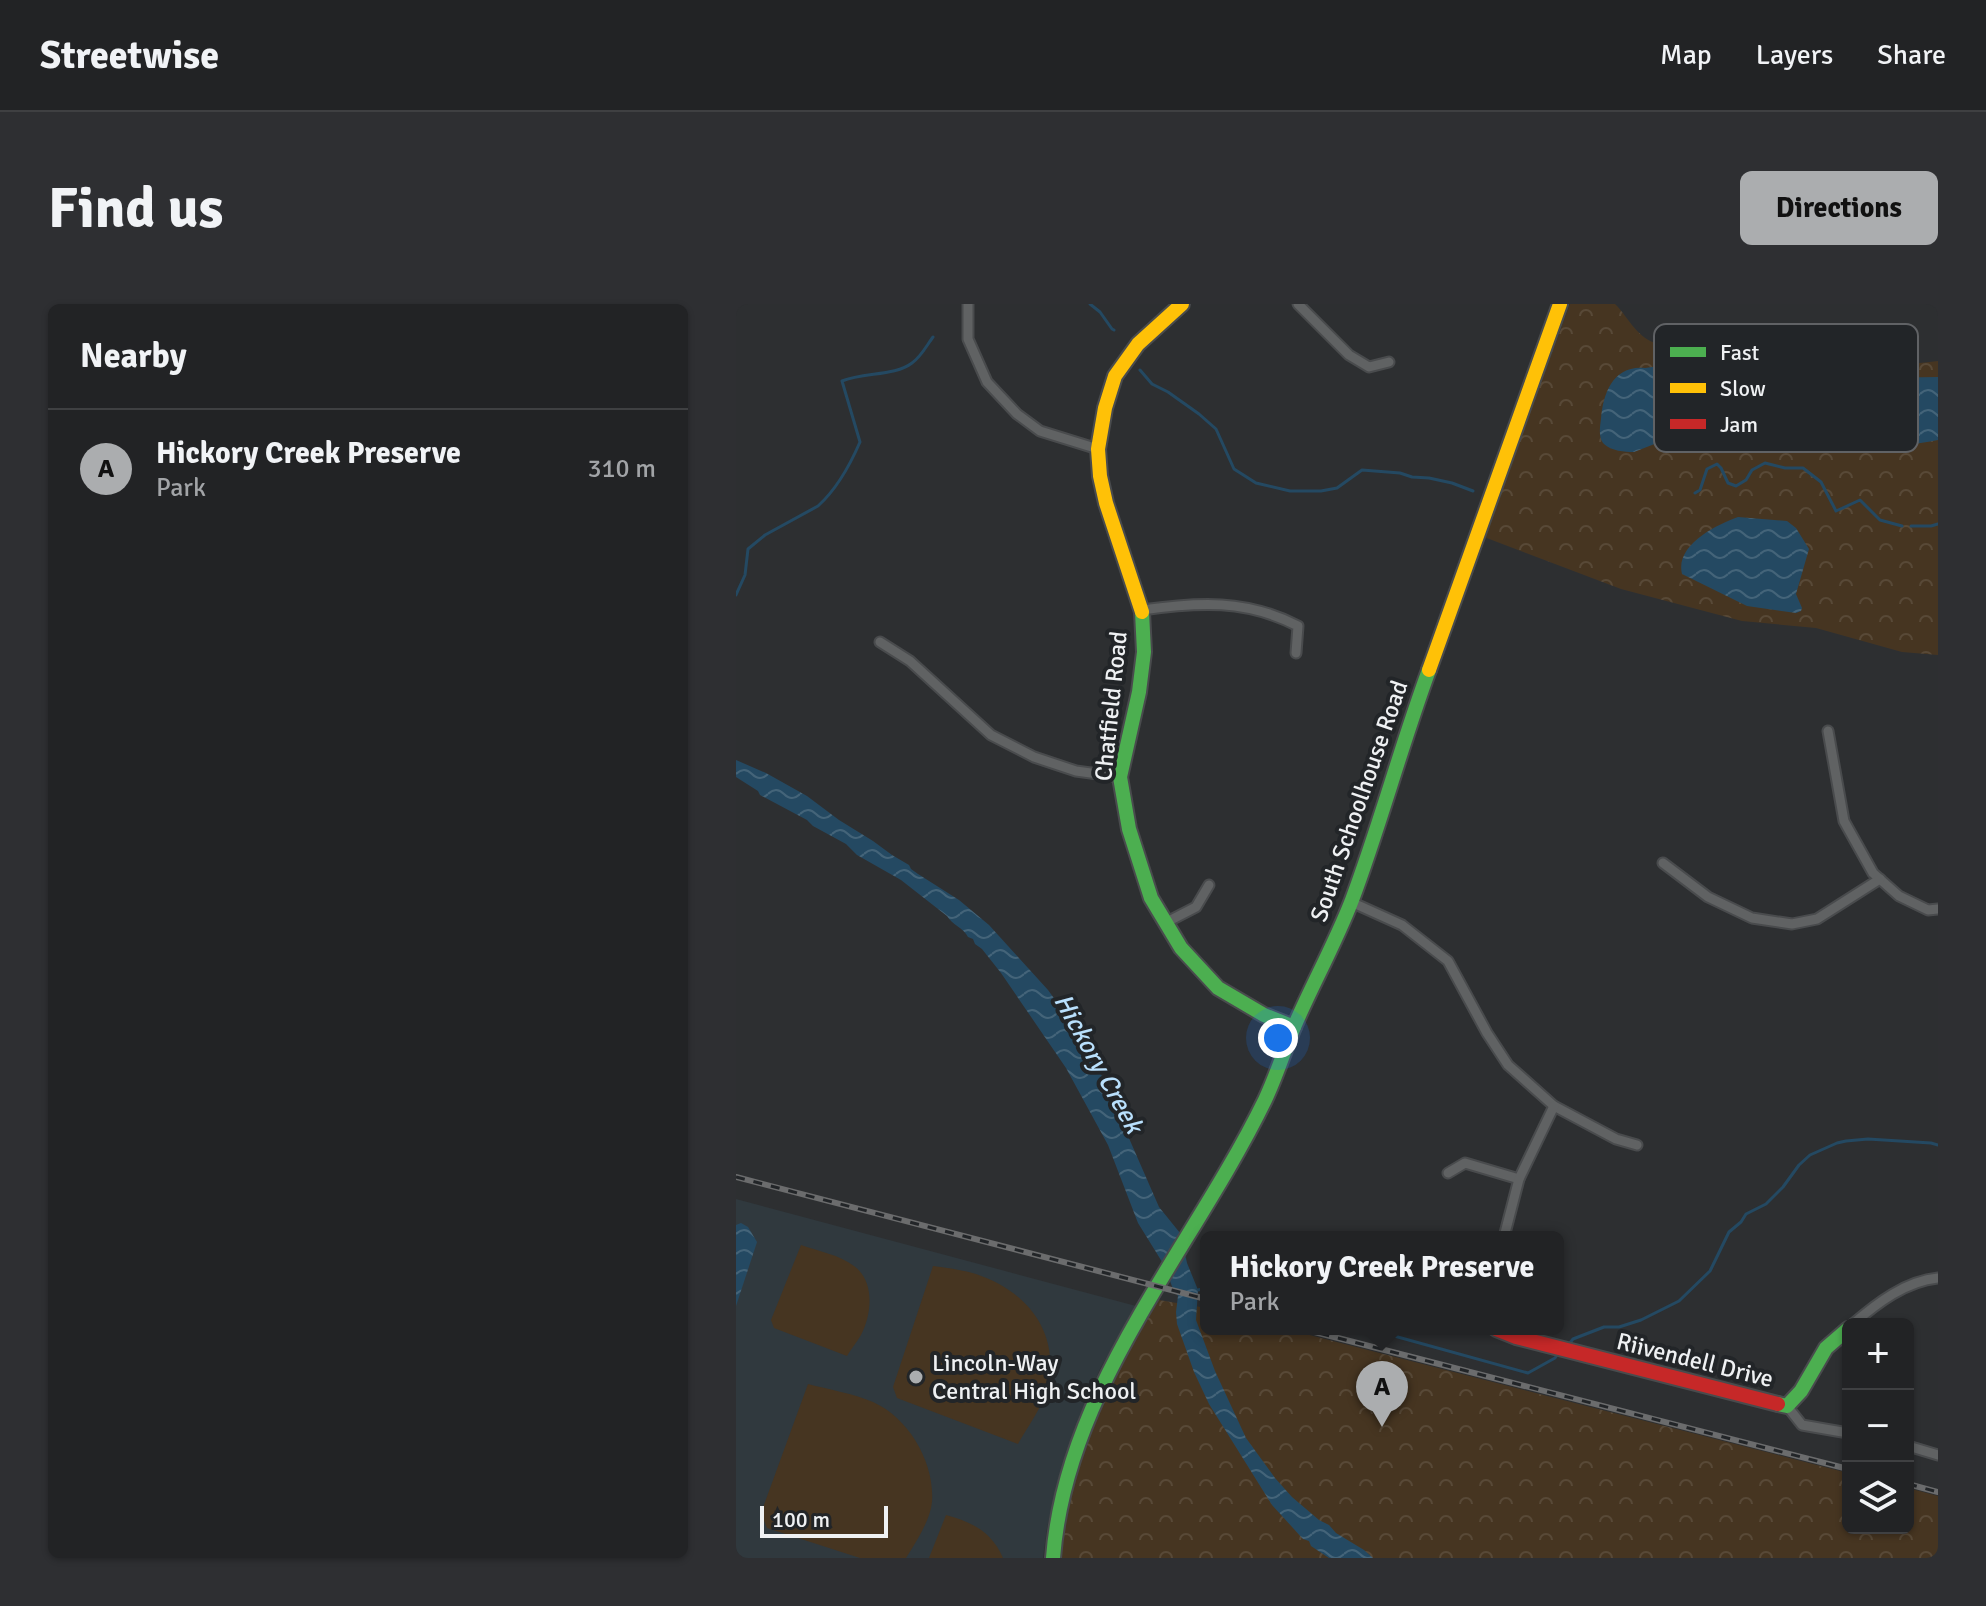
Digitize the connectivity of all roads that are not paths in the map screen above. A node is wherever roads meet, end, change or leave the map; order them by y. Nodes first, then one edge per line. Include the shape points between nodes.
1 (968, 304) edge
2 (1182, 304) edge
3 (1298, 304) edge
4 (1560, 304) edge
5 (1389, 362) dead end
6 (1098, 449) junction
7 (1142, 610) junction
8 (880, 642) dead end
9 (1296, 653) dead end
10 (1828, 731) dead end
11 (1120, 777) junction
12 (1663, 863) dead end
13 (1880, 879) junction
14 (1209, 885) dead end
15 (1351, 902) junction
16 (1938, 909) edge
17 (1165, 923) junction
18 (1294, 1027) junction
19 (1554, 1106) junction
20 (1637, 1145) dead end
21 (1448, 1173) dead end
22 (1519, 1179) junction
23 (1506, 1231) edge
24 (1938, 1278) edge
25 (1860, 1318) edge
26 (1842, 1334) edge
27 (1514, 1335) edge
28 (1787, 1406) junction
29 (1842, 1432) edge
30 (1914, 1448) edge
31 (1938, 1455) edge
32 (1053, 1558) edge

1 - 6 street via 968,339 987,382 1040,431
2 - 6 street, Chatfield Road via 1138,344 1115,376
3 - 5 street via 1349,355 1369,367
4 - 15 street, South Schoolhouse Road
6 - 7 street, Chatfield Road via 1106,503
7 - 9 street via 1250,607 1298,626
7 - 11 street, Chatfield Road via 1139,692
8 - 11 street via 910,661 991,735 1076,771
10 - 13 street via 1844,821
11 - 17 street, Chatfield Road via 1129,829 1151,898
12 - 13 street via 1708,897 1752,918 1792,924 1817,919
13 - 16 street via 1899,896 1928,910
14 - 17 street via 1196,907
15 - 18 street, South Schoolhouse Road
15 - 19 street via 1402,925 1448,961 1508,1065
17 - 18 street, Chatfield Road via 1218,988
18 - 32 street, South Schoolhouse Road via 1266,1098 1225,1176 1120,1350 1092,1407 1066,1480
19 - 20 street
19 - 22 street
21 - 22 street via 1465,1163
22 - 23 street
24 - 25 street via 1923,1279
26 - 28 street, Riivendell Drive via 1826,1348
27 - 28 street, Riivendell Drive
28 - 29 street via 1802,1425
30 - 31 street

